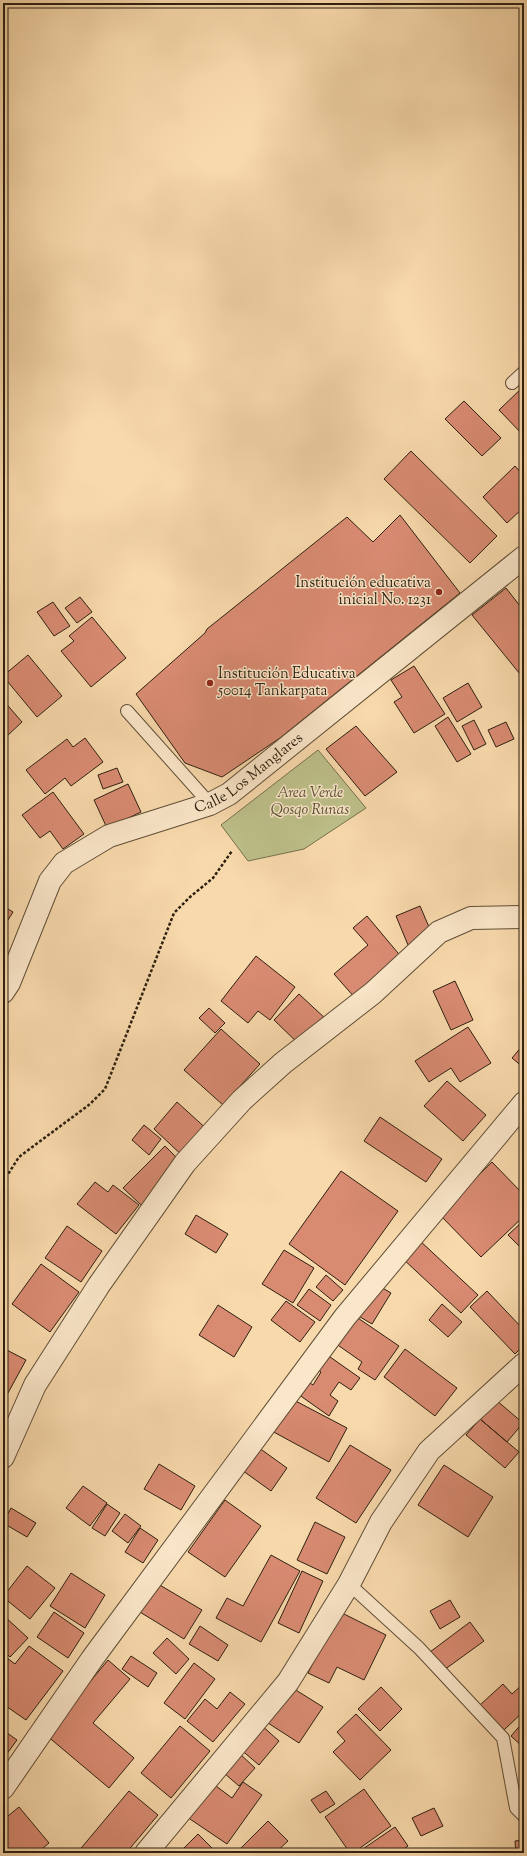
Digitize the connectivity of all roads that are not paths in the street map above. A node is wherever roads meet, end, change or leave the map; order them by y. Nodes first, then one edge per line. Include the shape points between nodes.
1 (524, 372) edge
2 (512, 383) dead end
3 (524, 557) edge
4 (127, 711) dead end
5 (210, 804) junction
6 (524, 917) edge
7 (5, 984) edge
8 (524, 1103) edge
9 (524, 1364) edge
10 (3, 1457) edge
11 (349, 1584) junction
12 (3, 1788) edge
13 (524, 1816) edge
14 (146, 1853) edge

1 - 2 lane
3 - 5 street, Calle Los Manglares via 228,794
4 - 5 lane
5 - 7 street, Calle Los Manglares via 109,836 64,863 50,881
6 - 10 street via 471,918 439,932 373,993 283,1063 242,1100 185,1163 98,1285 35,1385
8 - 12 street via 345,1317 92,1659
9 - 11 street via 429,1450 381,1522
11 - 13 lane via 419,1648 503,1738 516,1808
11 - 14 street via 288,1682

